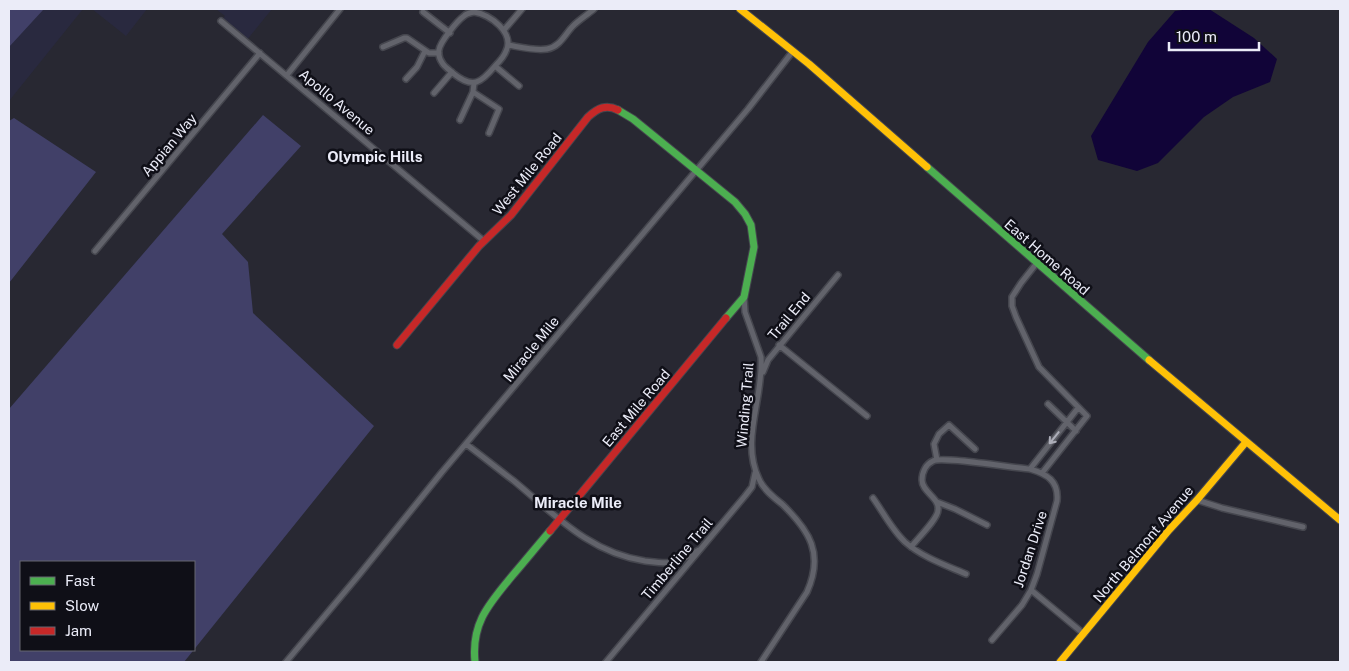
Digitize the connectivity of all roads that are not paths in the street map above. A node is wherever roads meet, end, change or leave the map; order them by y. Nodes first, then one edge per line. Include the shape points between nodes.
1 (340, 9) edge
2 (522, 9) edge
3 (594, 9) edge
4 (740, 9) edge
5 (474, 10) edge
6 (423, 12) dead end
7 (221, 21) dead end
8 (504, 30) junction
9 (450, 33) junction
10 (508, 45) junction
11 (383, 48) dead end
12 (793, 50) junction
13 (425, 51) junction
14 (260, 53) junction
15 (439, 53) junction
16 (495, 66) junction
17 (452, 72) junction
18 (288, 75) junction
19 (406, 79) dead end
20 (474, 83) junction
21 (520, 86) dead end
22 (474, 92) junction
23 (434, 93) dead end
24 (460, 120) dead end
25 (489, 133) dead end
26 (696, 170) junction
27 (484, 241) junction
28 (95, 251) dead end
29 (1036, 264) junction
30 (838, 275) dead end
31 (744, 297) junction
32 (397, 345) dead end
33 (779, 345) junction
34 (761, 374) junction
35 (1048, 404) dead end
36 (1078, 408) junction
37 (867, 416) dead end
38 (1067, 422) junction
39 (1076, 431) junction
40 (1246, 442) junction
41 (466, 444) junction
42 (975, 449) dead end
43 (937, 460) junction
44 (754, 466) junction
45 (1030, 470) junction
46 (1042, 473) junction
47 (873, 498) dead end
48 (1197, 500) junction
49 (937, 502) junction
50 (559, 520) junction
51 (1340, 520) edge
52 (987, 525) dead end
53 (1304, 528) dead end
54 (911, 547) junction
55 (699, 550) junction
56 (966, 574) dead end
57 (1031, 590) junction
58 (1084, 634) junction
59 (992, 640) dead end
60 (286, 662) edge
61 (475, 662) edge
62 (606, 662) edge
63 (760, 662) edge
64 (1060, 662) edge

1 - 18 street
2 - 8 street
3 - 10 street via 572,27 561,42 547,49
4 - 12 street, East Home Road
5 - 8 street
5 - 9 street via 462,17
6 - 9 street
7 - 14 street, Apollo Avenue
8 - 10 street
9 - 15 street via 441,44
10 - 16 street
11 - 13 street via 407,38
12 - 26 street, Miracle Mile
12 - 29 street, East Home Road
13 - 15 street
13 - 19 street
14 - 18 street, Apollo Avenue
14 - 28 street, Appian Way
15 - 17 street
16 - 20 street via 486,78
16 - 21 street
17 - 20 street via 462,80
17 - 23 street
18 - 27 street, Apollo Avenue
20 - 22 street
22 - 24 street
22 - 25 street via 499,109
26 - 27 street, West Mile Road via 621,111 611,106 602,107 588,117 511,215
26 - 31 street, East Mile Road via 735,202 752,226 755,245
26 - 41 street, Miracle Mile
27 - 32 street, West Mile Road
29 - 36 street via 1012,297 1012,306 1039,367
29 - 40 street, East Home Road
30 - 33 street, Trail End
31 - 34 street, Winding Trail via 745,312 761,357
31 - 50 street, East Mile Road
33 - 34 street, Trail End
33 - 37 street
34 - 44 street, Winding Trail via 752,431
35 - 38 street
36 - 38 street
36 - 39 street via 1087,416
38 - 39 street
38 -> 45 street
39 - 46 street
40 - 48 street, North Belmont Avenue
40 - 51 street, East Home Road
41 - 50 street
41 - 60 street, Miracle Mile
42 - 43 street via 949,425 934,444
43 - 45 street
43 - 49 street via 928,464 922,479 925,489
44 - 55 street, Timberline Trail via 752,487
44 - 63 street, Winding Trail via 761,484 805,530 815,564 807,592
45 - 46 street
46 - 57 street, Jordan Drive via 1054,483 1058,494
47 - 54 street
48 - 53 street
48 - 58 street, North Belmont Avenue
49 - 52 street
49 - 54 street via 937,513
50 - 55 street via 591,543 634,559 676,562
50 - 61 street, East Mile Road via 482,613 475,632
54 - 56 street
55 - 62 street, Timberline Trail
57 - 58 street
57 - 59 street, Jordan Drive
58 - 64 street, North Belmont Avenue

